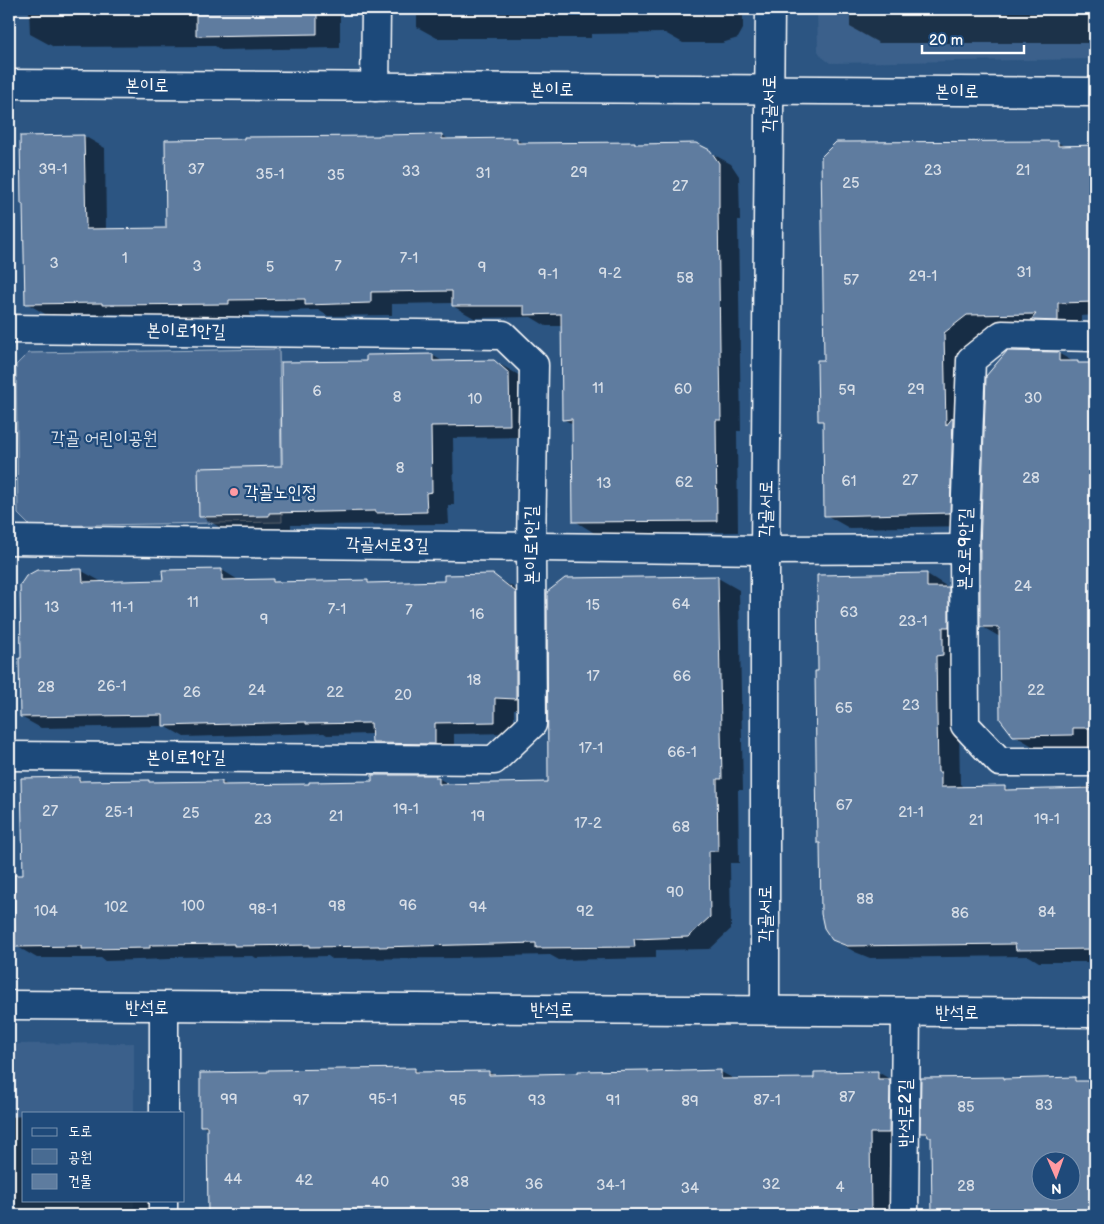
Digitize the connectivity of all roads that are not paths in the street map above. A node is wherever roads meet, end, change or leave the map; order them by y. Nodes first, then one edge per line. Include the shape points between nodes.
1 (376, 9) edge
2 (770, 9) edge
3 (9, 84) edge
4 (376, 87) junction
5 (770, 90) junction
6 (1095, 92) edge
7 (9, 329) edge
8 (1095, 337) edge
9 (9, 540) edge
10 (531, 547) junction
11 (765, 550) junction
12 (964, 550) junction
13 (9, 756) edge
14 (1095, 762) edge
15 (9, 1006) edge
16 (164, 1007) junction
17 (765, 1010) junction
18 (906, 1012) junction
19 (1095, 1013) edge
20 (164, 1112) edge
21 (163, 1202) edge
22 (163, 1215) edge
23 (904, 1215) edge

1 - 4 street
2 - 5 street, 각골서로
3 - 4 street, 본이로
4 - 5 street, 본이로
5 - 6 street, 본이로
5 - 11 street, 각골서로
7 - 10 street, 본이로1안길 via 503,335 534,365
8 - 12 street, 본오로9안길 via 1002,335 971,360
9 - 10 street, 각골서로3길
10 - 11 street, 각골서로3길
10 - 13 street, 본이로1안길 via 532,724 494,760
11 - 12 street, 각골서로3길
11 - 17 street, 각골서로
12 - 14 street, 본오로9안길 via 965,725 1000,762
15 - 16 street, 반석로
16 - 17 street, 반석로
16 - 20 street
17 - 18 street, 반석로
18 - 19 street, 반석로
18 - 23 street, 반석로2길
21 - 22 street

